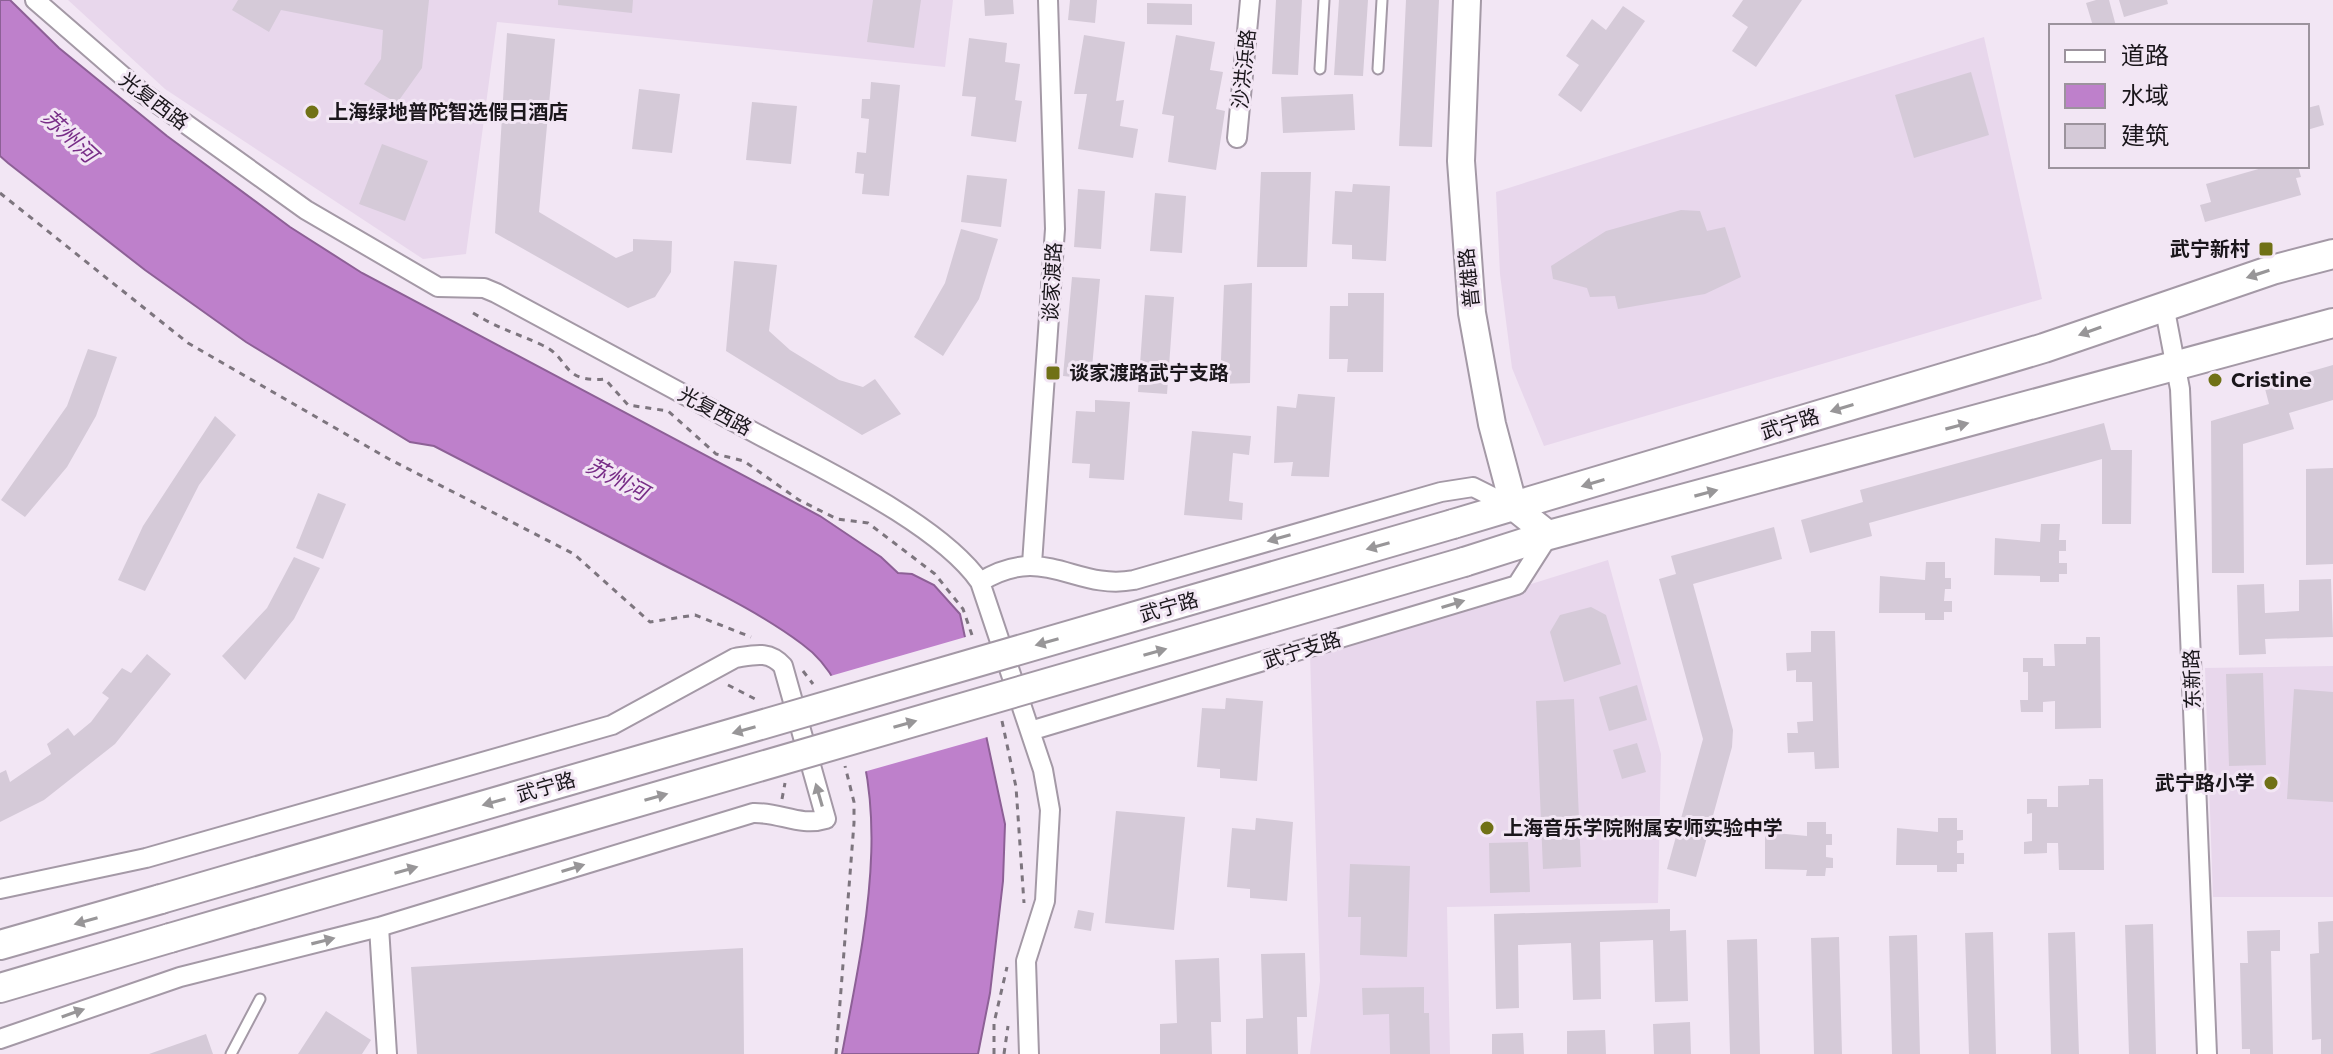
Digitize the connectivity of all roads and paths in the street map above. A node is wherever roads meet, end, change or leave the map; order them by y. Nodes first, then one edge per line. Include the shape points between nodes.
1 (35, 0) edge
2 (1048, 0) edge
3 (1250, 0) edge
4 (1324, 0) edge
5 (1382, 0) edge
6 (1467, 0) edge
7 (1320, 69) dead end
8 (1378, 69) dead end
9 (1237, 138) dead end
10 (0, 193) edge
11 (2333, 254) edge
12 (2164, 305) junction
13 (473, 313) dead end
14 (2333, 323) edge
15 (2178, 367) junction
16 (1514, 507) junction
17 (1549, 535) junction
18 (1032, 564) junction
19 (980, 582) junction
20 (759, 640) dead end
21 (978, 650) dead end
22 (800, 668) dead end
23 (709, 675) junction
24 (815, 690) dead end
25 (760, 701) dead end
26 (1002, 720) dead end
27 (1030, 731) junction
28 (843, 759) dead end
29 (786, 774) dead end
30 (780, 815) junction
31 (0, 889) edge
32 (1024, 906) dead end
33 (379, 927) junction
34 (0, 945) edge
35 (1012, 956) dead end
36 (0, 988) edge
37 (260, 999) dead end
38 (0, 1039) edge
39 (231, 1054) edge
40 (387, 1054) edge
41 (836, 1054) edge
42 (994, 1054) edge
43 (1029, 1054) edge
44 (2207, 1054) edge

1 - 19 street, 光复西路 via 140,91 306,210 438,287 496,293 813,464 938,541
2 - 18 street, 谈家渡路 via 1055,229
3 - 9 street, 沙洪浜路
4 - 7 lane
5 - 8 lane
6 - 16 main road, 普雄路 via 1461,161 1465,239 1472,313
10 - 20 path via 188,343 389,459 574,554 650,622 695,615
11 -> 12 main road, 武宁路
12 - 15 street, 东新路
12 -> 16 main road, 武宁路 via 2044,348
13 - 21 path via 506,333 546,346 584,381 605,379 628,405 668,411 716,454 744,461 799,500 837,519 868,523 935,574 963,609
14 - 15 main road, 武宁路
17 -> 15 main road, 武宁路
15 - 44 street, 东新路
16 - 17 main road
16 -> 18 street via 1473,487 1441,492 1125,582
16 -> 34 main road, 武宁路, bridge
27 -> 17 street, 武宁支路 via 1517,585
36 -> 17 main road, 武宁路, bridge
18 - 19 street via 1012,566
19 - 27 street, 光复西路
22 - 24 path
23 - 25 path
30 -> 23 street via 807,823 826,819 783,666 774,657 756,654 735,658
23 - 31 street via 612,725 146,858
26 - 32 path via 1016,787
27 - 43 street, 光复西路 via 1052,825 1045,901 1026,961
28 - 41 path via 854,823
29 - 30 path
33 -> 30 street via 753,813
38 -> 33 street via 180,977
33 - 40 street
35 - 42 path via 994,1023
37 - 39 lane

